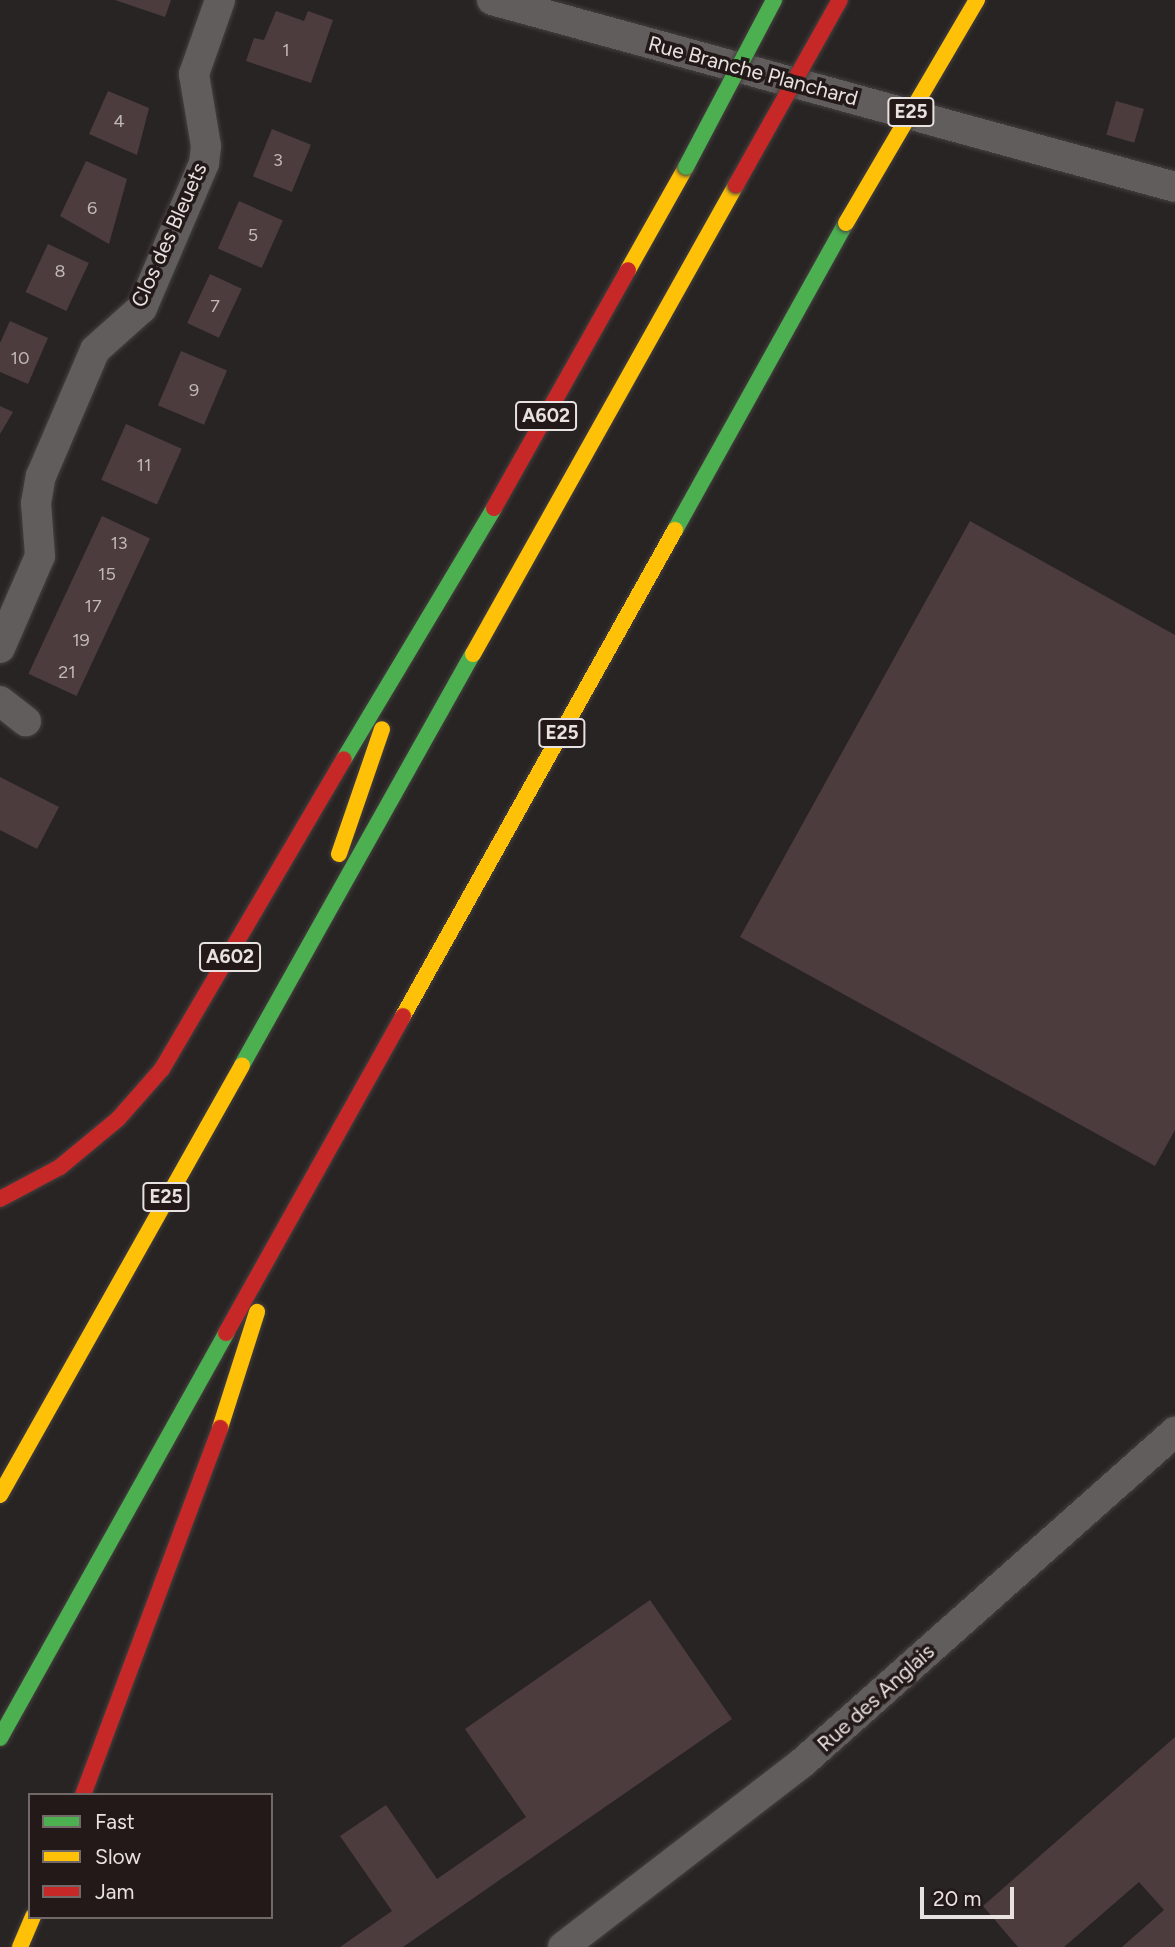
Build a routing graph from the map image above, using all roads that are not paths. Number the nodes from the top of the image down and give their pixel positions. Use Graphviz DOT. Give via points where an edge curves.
graph roads {
  1 [pos="220,0"];
  2 [pos="492,0"];
  3 [pos="774,0"];
  4 [pos="840,0"];
  5 [pos="977,0"];
  6 [pos="1175,187"];
  7 [pos="0,648"];
  8 [pos="405,664"];
  9 [pos="0,701"];
  10 [pos="26,721"];
  11 [pos="311,939"];
  12 [pos="0,1199"];
  13 [pos="278,1243"];
  14 [pos="1175,1432"];
  15 [pos="0,1495"];
  16 [pos="0,1738"];
  17 [pos="84,1793"];
  18 [pos="32,1919"];
  19 [pos="20,1947"];
  20 [pos="563,1947"];
  1 -- 7 [label="street, Clos des Bleuets" via="194,74 206,146 204,163 142,308 95,349 41,476 36,503 40,556"];
  2 -- 6 [label="street, Rue Branche Planchard"];
  3 -- 8 [label="highway, A602, bridge" via="687,167"];
  4 -- 11 [label="highway, E25, bridge"];
  5 -- 13 [label="highway, E25, bridge" via="846,223"];
  8 -- 11 [label="highway, A602"];
  8 -- 12 [label="highway, A602" via="162,1069 118,1119 70,1159"];
  9 -- 10 [label="street"];
  11 -- 15 [label="highway, E25"];
  13 -- 16 [label="highway, E25"];
  13 -- 17 [label="highway" via="233,1393"];
  14 -- 20 [label="street, Rue des Anglais" via="802,1763"];
  18 -- 19 [label="highway"];
}
